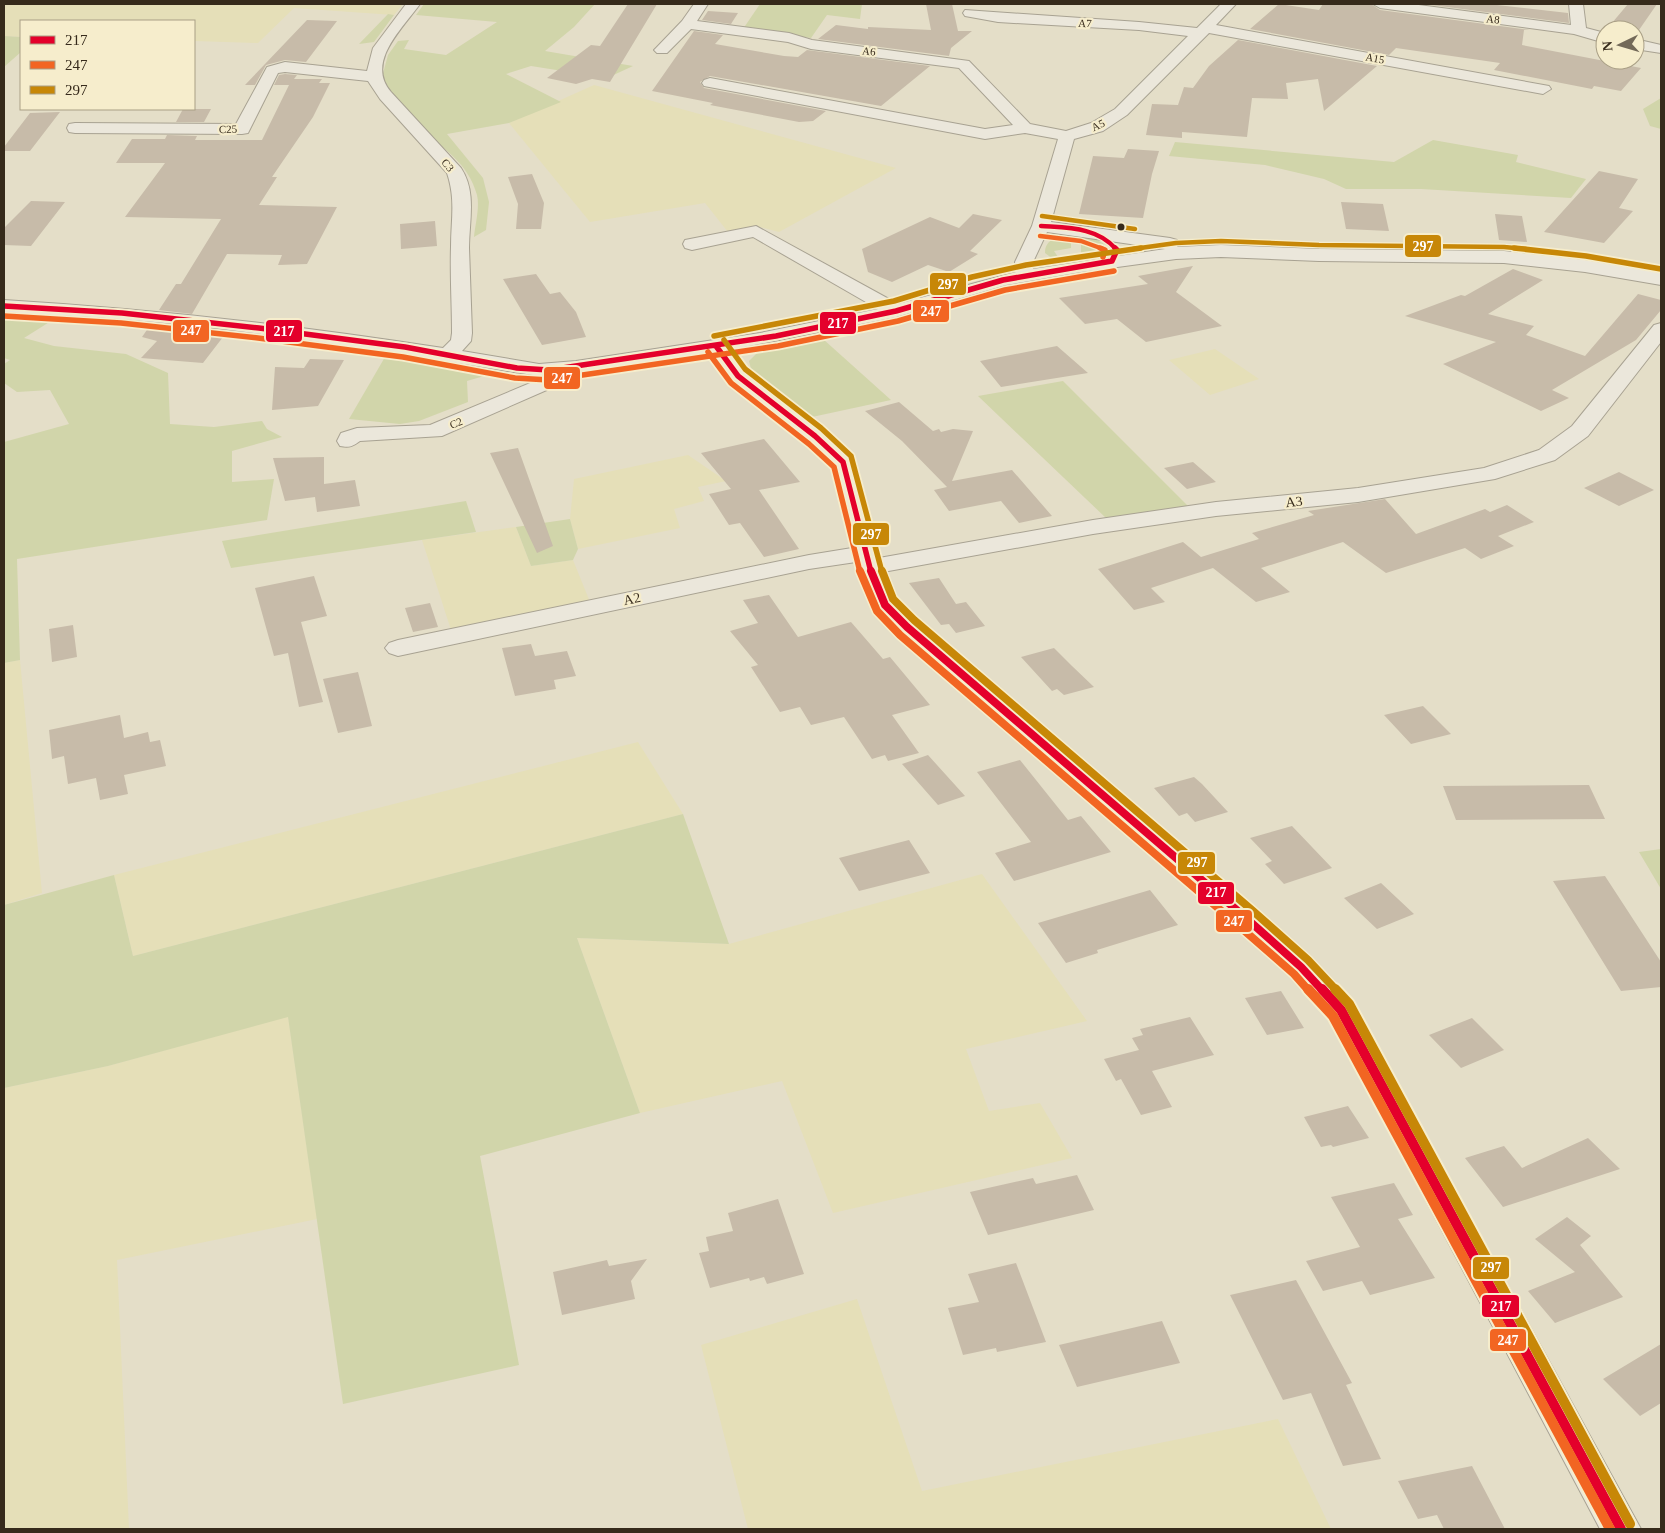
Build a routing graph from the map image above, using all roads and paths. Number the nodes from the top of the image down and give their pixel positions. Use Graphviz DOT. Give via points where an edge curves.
graph roads {
  1 [pos="413,4"];
  2 [pos="701,4"];
  3 [pos="1229,4"];
  4 [pos="1380,4"];
  5 [pos="1576,4"];
  6 [pos="970,12"];
  7 [pos="687,24"];
  8 [pos="1577,29"];
  9 [pos="1204,30"];
  10 [pos="1595,35"];
  11 [pos="1645,46"];
  12 [pos="1661,49"];
  13 [pos="662,50"];
  14 [pos="375,77"];
  15 [pos="710,83"];
  16 [pos="1543,89"];
  17 [pos="75,128"];
  18 [pos="1025,128"];
  19 [pos="1067,136"];
  20 [pos="1041,226"];
  21 [pos="1089,233"];
  22 [pos="692,244"];
  23 [pos="1208,251"];
  24 [pos="1112,261"];
  25 [pos="1028,275"];
  26 [pos="1661,279"];
  27 [pos="4,306"];
  28 [pos="896,311"];
  29 [pos="1661,329"];
  30 [pos="716,346"];
  31 [pos="448,355"];
  32 [pos="549,370"];
  33 [pos="348,441"];
  34 [pos="868,560"];
  35 [pos="398,648"];
  36 [pos="1621,1529"];
  1 -- 14 [label="street" via="378,56"];
  2 -- 7 [label="street"];
  3 -- 9 [label="street, A5"];
  4 -- 8 [label="street, A8"];
  5 -- 8 [label="street"];
  6 -- 9 [label="street, A7" via="998,18"];
  7 -- 13 [label="street"];
  7 -- 18 [label="street, A6" via="964,64"];
  8 -- 10 [label="street, A8"];
  9 -- 16 [label="street, A15"];
  9 -- 19 [label="street, A5" via="1121,112 1097,126"];
  11 -- 12 [label="street"];
  14 -- 17 [label="street, C25" via="285,67 272,70 242,130"];
  14 -- 31 [label="street, C3" via="390,102 455,172 463,200 460,246 462,333"];
  15 -- 18 [label="street" via="985,134"];
  18 -- 19 [label="street"];
  19 -- 20 [label="street"];
  20 -- 21 [label="street"];
  20 -- 25 [label="street" via="1024,262"];
  21 -- 23 [label="street"];
  21 -- 24 [label="street" via="1106,238 1116,246 1117,253"];
  22 -- 28 [label="street" via="756,231"];
  23 -- 24 [label="street"];
  23 -- 26 [label="street" via="1504,257"];
  24 -- 25 [label="street"];
  25 -- 28 [label="street"];
  27 -- 31 [label="street" via="122,313 259,328"];
  28 -- 30 [label="street"];
  29 -- 34 [label="street, A3" via="1580,431 1547,456 1488,474 1358,495 1216,509"];
  30 -- 32 [label="street"];
  30 -- 34 [label="street" via="738,376 843,462"];
  31 -- 32 [label="street" via="517,368"];
  32 -- 33 [label="street, C2" via="549,378 542,385 434,431 357,435"];
  34 -- 35 [label="street, A2" via="809,562"];
  34 -- 36 [label="street" via="885,605 907,627 1240,912 1301,967 1341,1010"];
}
